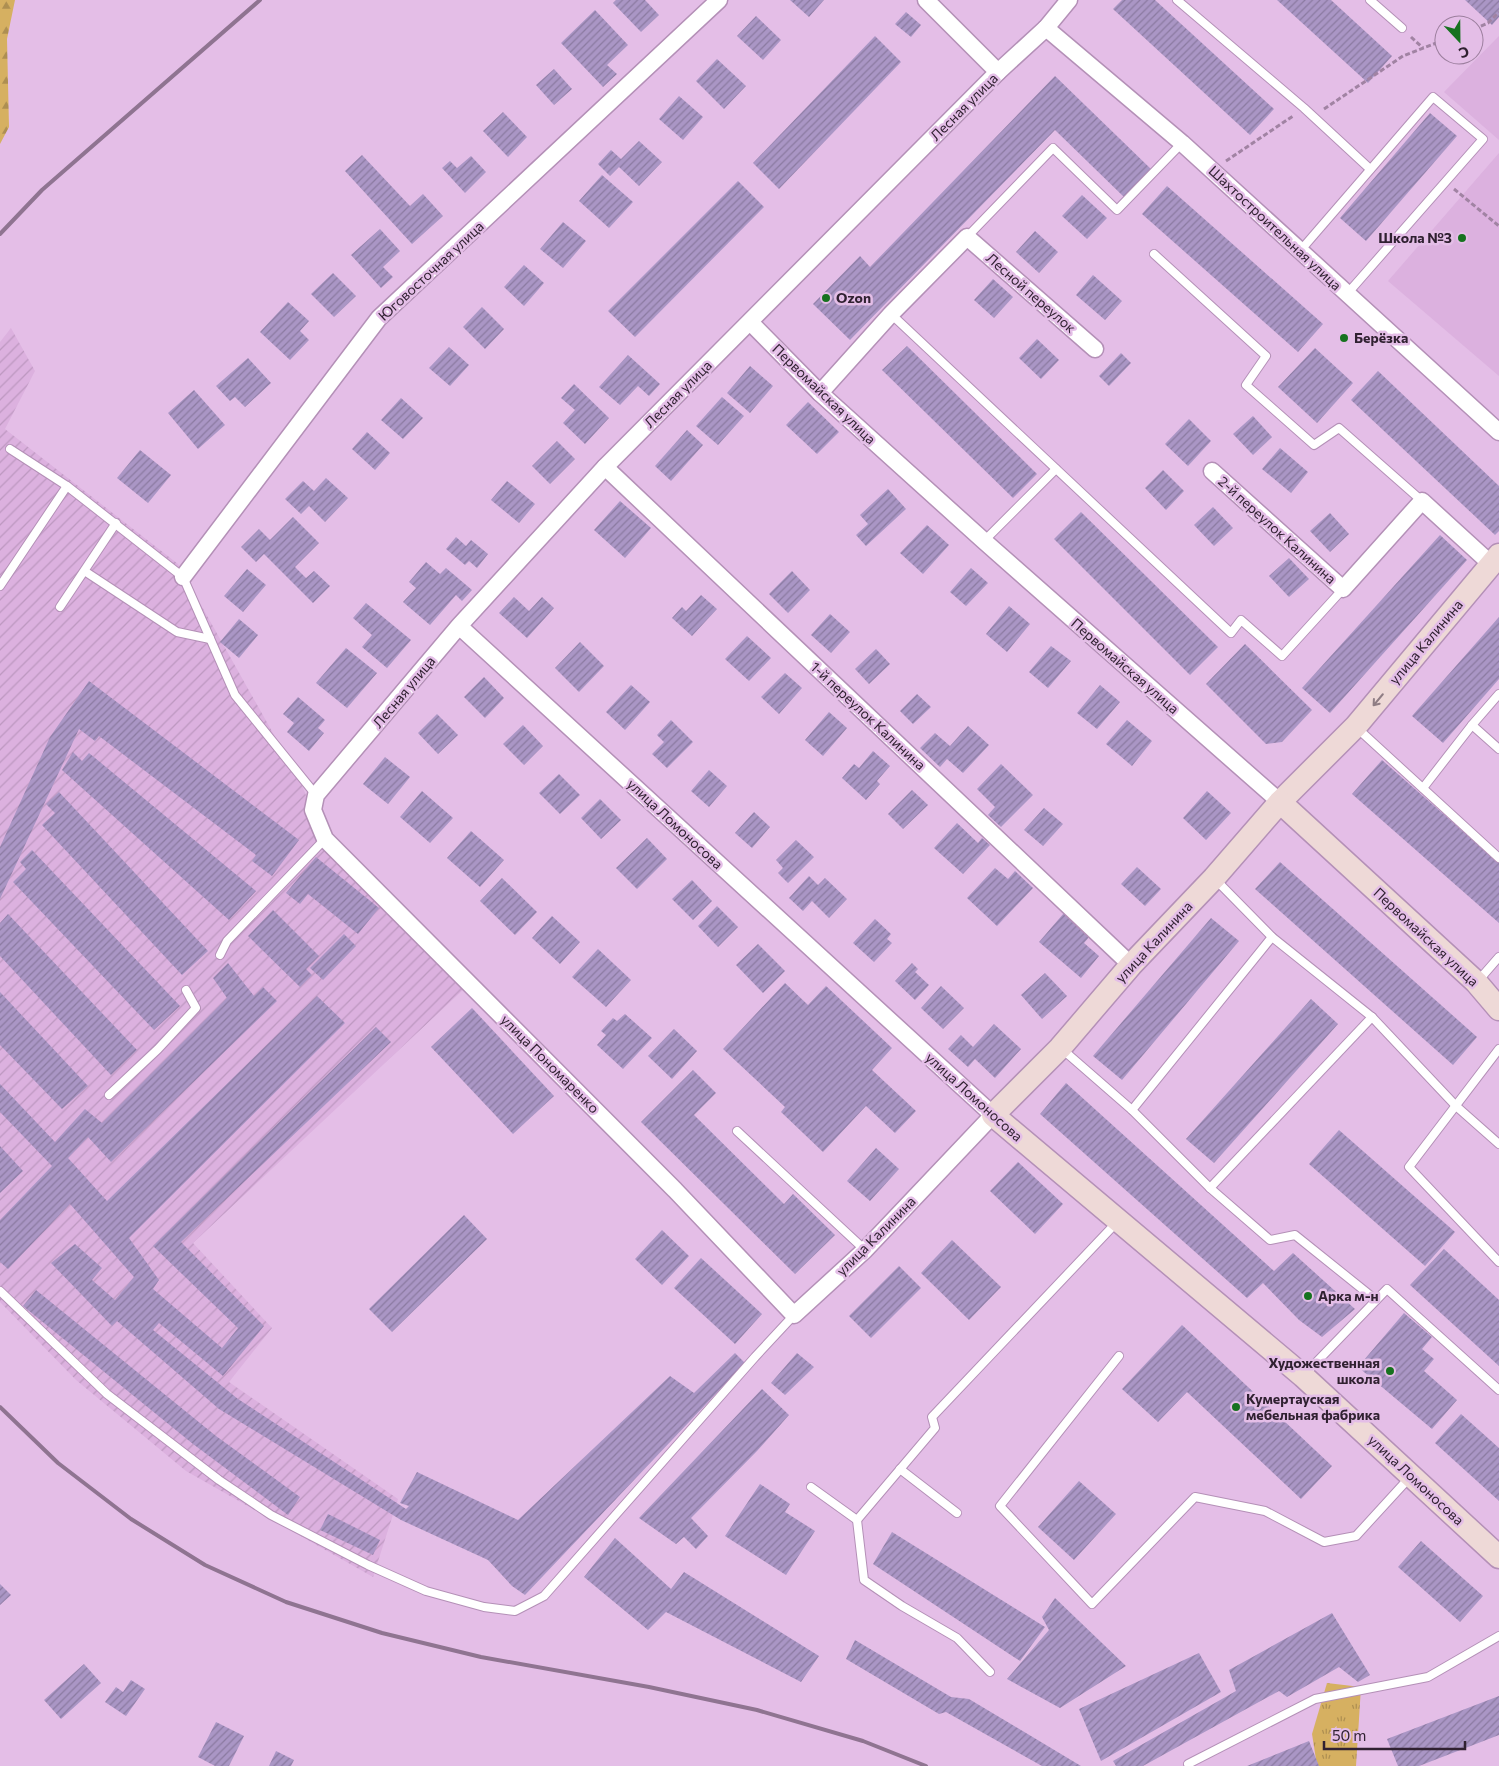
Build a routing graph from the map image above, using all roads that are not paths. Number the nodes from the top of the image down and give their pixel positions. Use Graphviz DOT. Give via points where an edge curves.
graph roads {
  1 [pos="719,0"];
  2 [pos="926,0"];
  3 [pos="1069,0"];
  4 [pos="1177,0"];
  5 [pos="1370,0"];
  6 [pos="1046,28"];
  7 [pos="1402,28"];
  8 [pos="998,72"];
  9 [pos="1182,143"];
  10 [pos="1370,169"];
  11 [pos="967,237"];
  12 [pos="1300,251"];
  13 [pos="1154,254"];
  14 [pos="1347,294"];
  15 [pos="891,314"];
  16 [pos="750,322"];
  17 [pos="1096,349"];
  18 [pos="820,393"];
  19 [pos="1499,432"];
  20 [pos="10,449"];
  21 [pos="604,467"];
  22 [pos="1056,469"];
  23 [pos="1212,471"];
  24 [pos="68,486"];
  25 [pos="1422,501"];
  26 [pos="116,524"];
  27 [pos="984,541"];
  28 [pos="1495,559"];
  29 [pos="86,572"];
  30 [pos="183,577"];
  31 [pos="0,586"];
  32 [pos="1343,589"];
  33 [pos="60,607"];
  34 [pos="459,626"];
  35 [pos="210,639"];
  36 [pos="1499,694"];
  37 [pos="1472,725"];
  38 [pos="1356,726"];
  39 [pos="1499,749"];
  40 [pos="1423,788"];
  41 [pos="315,802"];
  42 [pos="1280,802"];
  43 [pos="325,839"];
  44 [pos="1499,858"];
  45 [pos="1214,878"];
  46 [pos="1272,937"];
  47 [pos="220,955"];
  48 [pos="1499,957"];
  49 [pos="1131,966"];
  50 [pos="1476,982"];
  51 [pos="186,990"];
  52 [pos="1499,1010"];
  53 [pos="1372,1017"];
  54 [pos="1060,1048"];
  55 [pos="1499,1049"];
  56 [pos="109,1095"];
  57 [pos="1456,1106"];
  58 [pos="1132,1110"];
  59 [pos="993,1115"];
  60 [pos="737,1132"];
  61 [pos="1499,1144"];
  62 [pos="1210,1188"];
  63 [pos="1118,1220"];
  64 [pos="865,1250"];
  65 [pos="1499,1262"];
  66 [pos="0,1291"];
  67 [pos="1376,1300"];
  68 [pos="794,1315"];
  69 [pos="1119,1356"];
  70 [pos="1303,1376"];
  71 [pos="1499,1390"];
  72 [pos="900,1469"];
  73 [pos="1411,1476"];
  74 [pos="811,1487"];
  75 [pos="957,1513"];
  76 [pos="857,1520"];
  77 [pos="1499,1557"];
  78 [pos="1499,1636"];
  79 [pos="990,1672"];
  80 [pos="1188,1764"];
  1 -- 30 [label="street, Юговосточная улица" via="379,318"];
  2 -- 8 [label="street"];
  3 -- 6 [label="street, Лесная улица"];
  4 -- 10 [label="lane"];
  5 -- 7 [label="lane"];
  6 -- 8 [label="street, Лесная улица"];
  6 -- 9 [label="street, Шахтостроительная улица"];
  8 -- 16 [label="street, Лесная улица"];
  9 -- 11 [label="lane" via="1117,210 1053,148"];
  9 -- 12 [label="street, Шахтостроительная улица"];
  10 -- 12 [label="lane"];
  10 -- 14 [label="lane" via="1433,97 1483,139"];
  11 -- 15 [label="street"];
  11 -- 17 [label="street, Лесной переулок"];
  12 -- 14 [label="street, Шахтостроительная улица"];
  13 -- 25 [label="lane" via="1266,356 1246,385 1314,445 1339,428"];
  14 -- 19 [label="street, Шахтостроительная улица"];
  15 -- 18 [label="street"];
  15 -- 22 [label="lane"];
  16 -- 18 [label="street, Первомайская улица"];
  16 -- 21 [label="street, Лесная улица"];
  18 -- 27 [label="street, Первомайская улица"];
  20 -- 24 [label="lane"];
  21 -- 34 [label="street, Лесная улица"];
  21 -- 49 [label="street, 1-й переулок Калинина"];
  22 -- 27 [label="lane"];
  22 -- 32 [label="lane" via="1231,632 1242,620 1282,656"];
  23 -- 32 [label="street, 2-й переулок Калинина"];
  24 -- 26 [label="lane"];
  24 -- 31 [label="lane"];
  25 -- 28 [label="street"];
  25 -- 32 [label="street"];
  26 -- 29 [label="lane"];
  26 -- 30 [label="lane"];
  27 -- 42 [label="street, Первомайская улица"];
  28 -- 38 [label="street, улица Калинина, one-way"];
  29 -- 33 [label="lane"];
  29 -- 35 [label="lane" via="177,632"];
  30 -- 35 [label="lane"];
  34 -- 41 [label="street, Лесная улица"];
  34 -- 59 [label="street, улица Ломоносова"];
  35 -- 41 [label="lane" via="235,695"];
  36 -- 37 [label="lane"];
  37 -- 39 [label="lane"];
  37 -- 40 [label="lane"];
  38 -- 40 [label="lane"];
  38 -- 42 [label="street, улица Калинина"];
  40 -- 44 [label="lane"];
  41 -- 43 [label="street, улица Пономаренко"];
  42 -- 45 [label="street, улица Калинина"];
  42 -- 50 [label="street, Первомайская улица"];
  43 -- 47 [label="lane" via="227,940"];
  43 -- 68 [label="street, улица Пономаренко" via="676,1190"];
  45 -- 46 [label="lane"];
  45 -- 49 [label="street, улица Калинина"];
  46 -- 53 [label="lane"];
  46 -- 58 [label="lane"];
  48 -- 50 [label="lane"];
  49 -- 54 [label="street, улица Калинина"];
  50 -- 52 [label="street, Первомайская улица"];
  51 -- 56 [label="lane" via="196,1008"];
  53 -- 57 [label="lane"];
  53 -- 62 [label="lane"];
  54 -- 58 [label="lane"];
  54 -- 59 [label="street, улица Калинина"];
  55 -- 57 [label="lane"];
  57 -- 61 [label="lane"];
  57 -- 65 [label="lane" via="1410,1167"];
  58 -- 62 [label="lane"];
  59 -- 63 [label="street, улица Ломоносова"];
  59 -- 64 [label="street, улица Калинина"];
  60 -- 64 [label="lane"];
  62 -- 67 [label="lane" via="1270,1240 1295,1235"];
  63 -- 70 [label="street, улица Ломоносова"];
  63 -- 72 [label="lane" via="932,1417 935,1428"];
  64 -- 68 [label="street, улица Калинина"];
  66 -- 68 [label="lane" via="107,1394 271,1516 426,1591 484,1607 515,1611 544,1596"];
  67 -- 70 [label="lane"];
  67 -- 71 [label="lane" via="1387,1289"];
  69 -- 73 [label="lane" via="1000,1506 1092,1604 1196,1497 1265,1511 1324,1542 1356,1536"];
  70 -- 73 [label="street, улица Ломоносова"];
  72 -- 75 [label="lane"];
  72 -- 76 [label="lane"];
  73 -- 77 [label="street, улица Ломоносова"];
  74 -- 76 [label="lane"];
  76 -- 79 [label="lane" via="864,1580 956,1638"];
  78 -- 80 [label="lane" via="1428,1677 1315,1699"];
}
